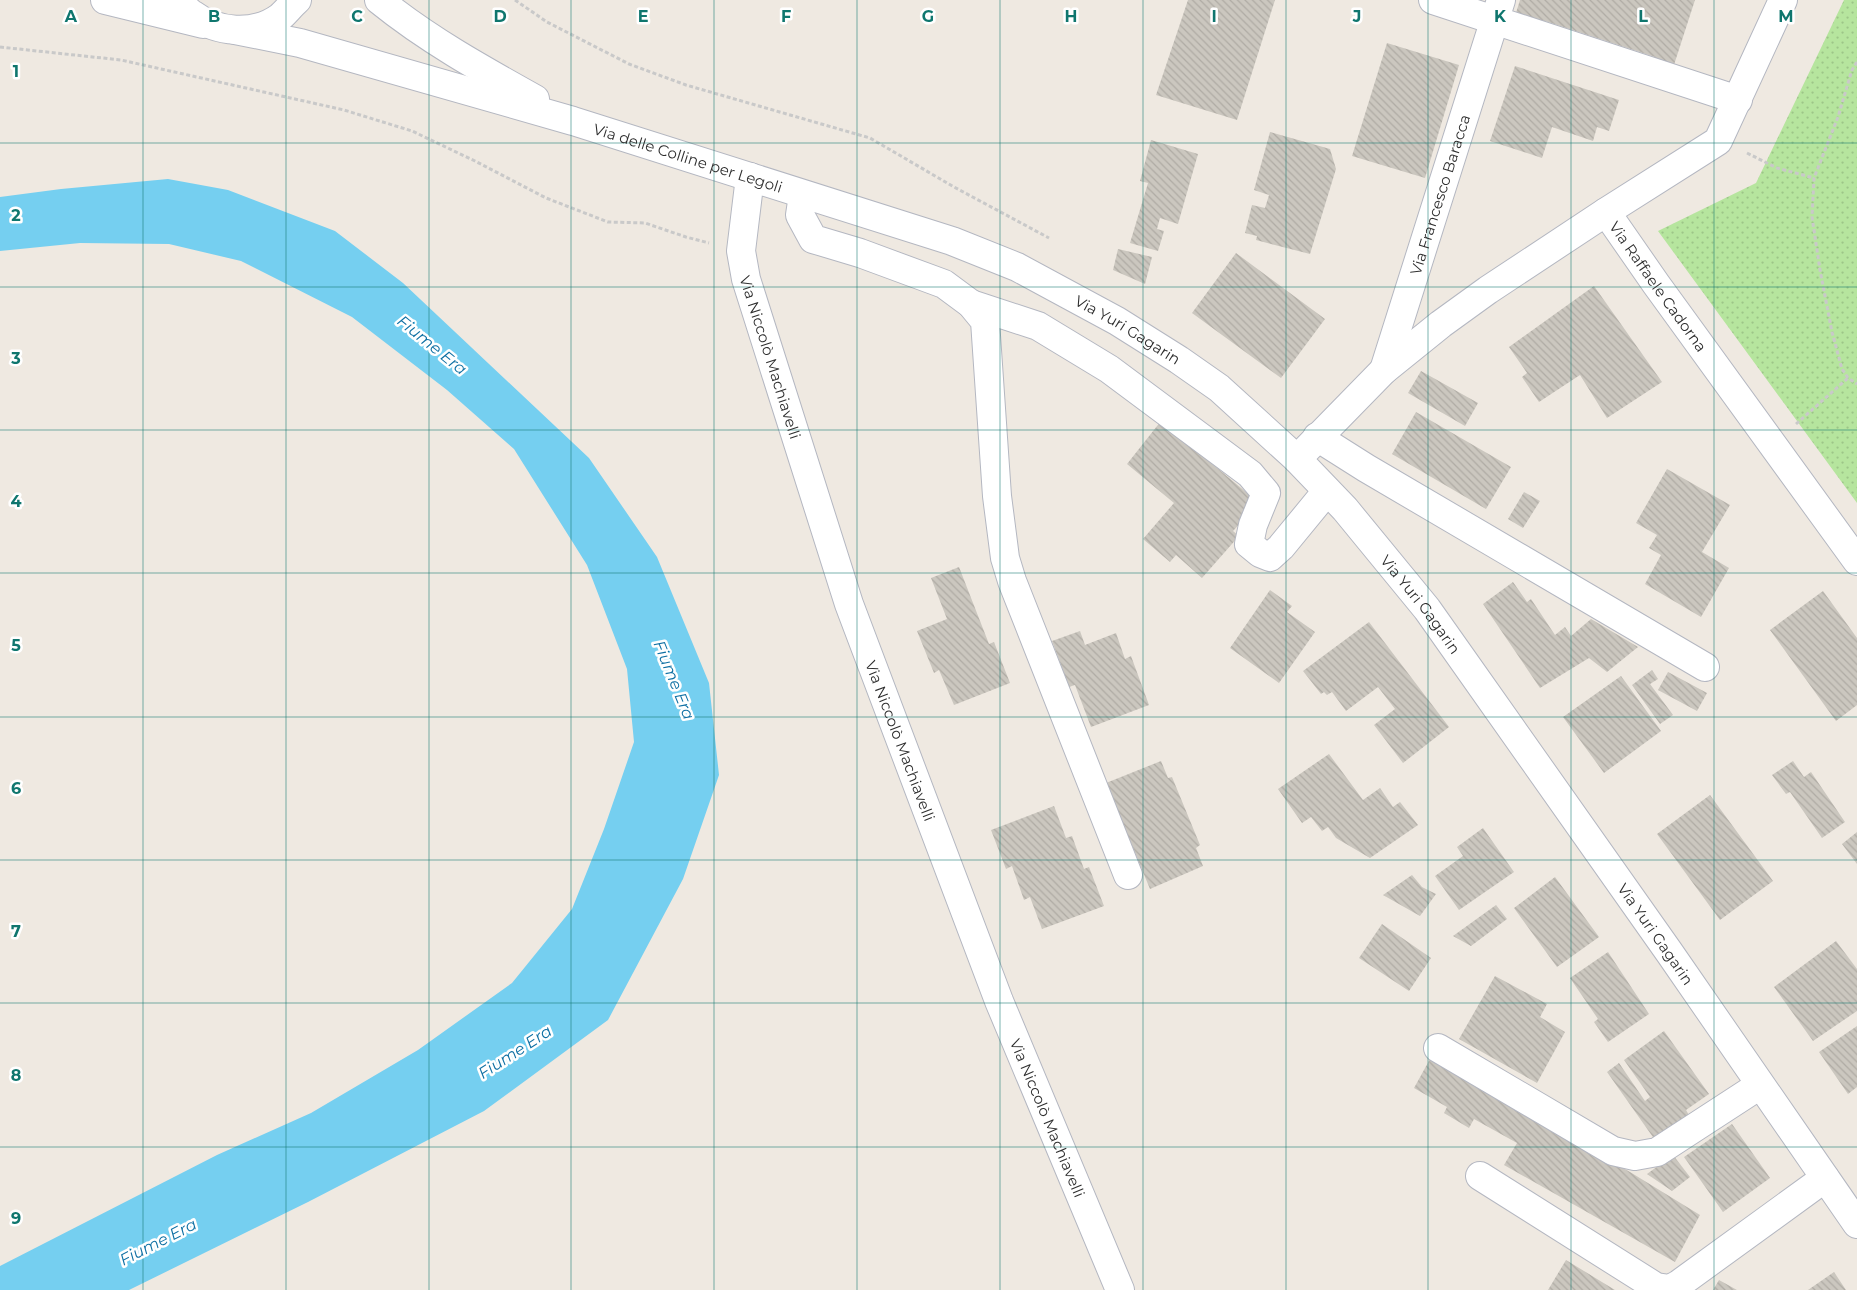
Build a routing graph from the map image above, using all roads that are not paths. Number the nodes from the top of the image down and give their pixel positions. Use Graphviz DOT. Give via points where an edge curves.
graph roads {
  1 [pos="105,0"];
  2 [pos="178,0"];
  3 [pos="297,0"];
  4 [pos="379,0"];
  5 [pos="1434,0"];
  6 [pos="1783,0"];
  7 [pos="1498,10"];
  8 [pos="223,28"];
  9 [pos="1738,100"];
  10 [pos="573,121"];
  11 [pos="750,176"];
  12 [pos="803,195"];
  13 [pos="1606,212"];
  14 [pos="971,304"];
  15 [pos="1384,370"];
  16 [pos="1317,437"];
  17 [pos="1297,459"];
  18 [pos="1328,491"];
  19 [pos="1857,561"];
  20 [pos="1705,667"];
  21 [pos="1128,875"];
  22 [pos="1438,1048"];
  23 [pos="1760,1085"];
  24 [pos="1480,1176"];
  25 [pos="1825,1178"];
  26 [pos="1856,1221"];
  27 [pos="1120,1290"];
  1 -- 8 [label="street"];
  2 -- 8 [label="street" via="191,14"];
  3 -- 8 [label="street" via="280,17 259,27"];
  4 -- 10 [label="street" via="462,58"];
  5 -- 7 [label="street"];
  6 -- 9 [label="street"];
  7 -- 9 [label="street"];
  7 -- 15 [label="street, Via Francesco Baracca"];
  8 -- 10 [label="street" via="300,43"];
  9 -- 13 [label="street" via="1718,141"];
  10 -- 11 [label="street, Via delle Colline per Legoli"];
  11 -- 12 [label="street, Via delle Colline per Legoli"];
  11 -- 27 [label="street, Via Niccolò Machiavelli" via="741,251 746,279 849,604 999,1001"];
  12 -- 14 [label="street" via="800,215 813,239 944,284"];
  12 -- 17 [label="street, Via Yuri Gagarin" via="952,241 1017,266 1118,321 1179,360 1218,388"];
  13 -- 15 [label="street, Via Raffaele Cadorna" via="1488,290"];
  13 -- 19 [label="street, Via Raffaele Cadorna"];
  14 -- 18 [label="street" via="1038,326 1109,369 1250,474 1266,493 1249,544 1260,553 1270,557 1281,547"];
  14 -- 21 [label="street" via="984,320 997,496 1005,558"];
  15 -- 16 [label="street, Via Raffaele Cadorna"];
  16 -- 17 [label="street, Via Raffaele Cadorna"];
  16 -- 20 [label="street"];
  17 -- 18 [label="street, Via Yuri Gagarin"];
  18 -- 23 [label="street, Via Yuri Gagarin" via="1363,528 1463,659"];
  22 -- 23 [label="street" via="1614,1151 1635,1156 1657,1152"];
  23 -- 25 [label="street, Via Yuri Gagarin"];
  24 -- 25 [label="street" via="1656,1286 1670,1289"];
  25 -- 26 [label="street, Via Yuri Gagarin"];
}
